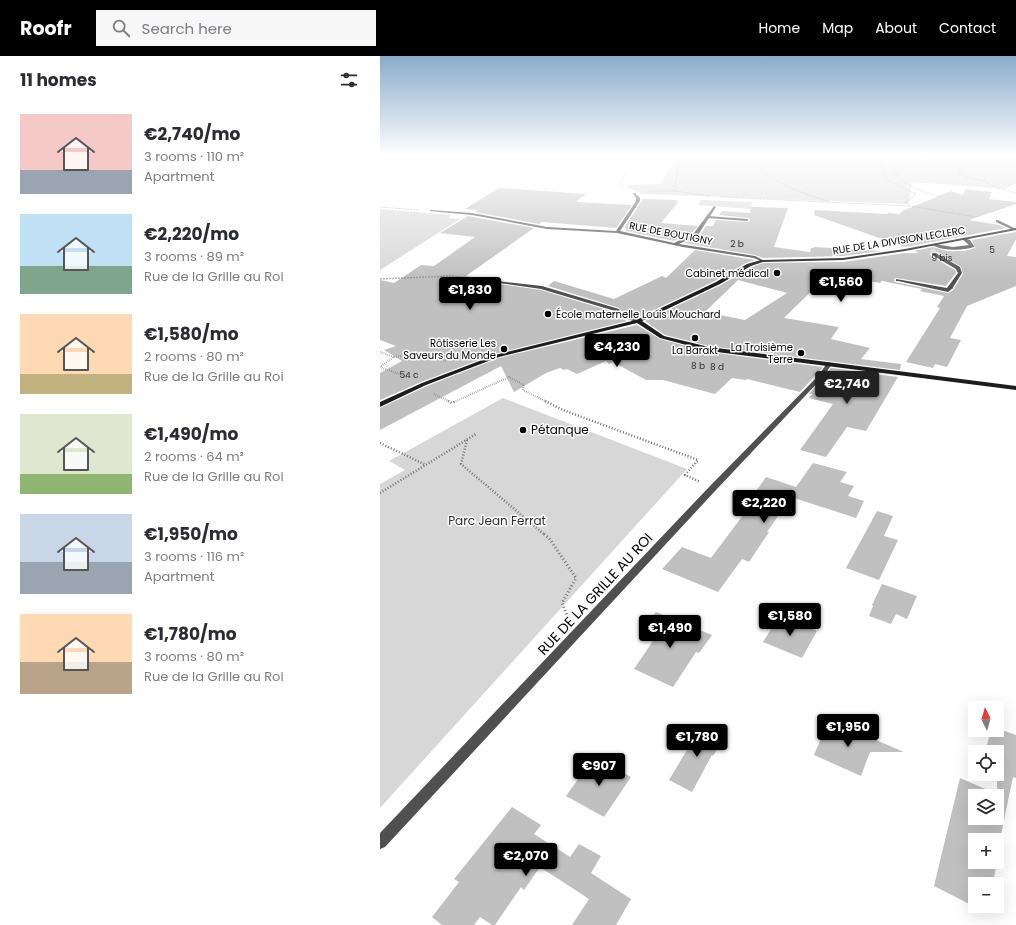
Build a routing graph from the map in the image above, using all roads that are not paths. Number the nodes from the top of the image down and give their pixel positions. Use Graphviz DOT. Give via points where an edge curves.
graph roads {
  1 [pos="637,197"];
  2 [pos="714,207"];
  3 [pos="431,211"];
  4 [pos="708,217"];
  5 [pos="747,220"];
  6 [pos="997,221"];
  7 [pos="1015,229"];
  8 [pos="617,232"];
  9 [pos="964,239"];
  10 [pos="674,244"];
  11 [pos="933,249"];
  12 [pos="763,261"];
  13 [pos="898,280"];
  14 [pos="499,282"];
  15 [pos="638,321"];
  16 [pos="829,364"];
  17 [pos="1016,388"];
  18 [pos="380,405"];
  19 [pos="380,842"];
  1 -- 8 [label="street" via="638,201"];
  2 -- 4 [label="street"];
  3 -- 8 [label="street, RUE DE BOUTIGNY" via="472,214 547,228"];
  4 -- 5 [label="street"];
  4 -- 10 [label="street" via="696,234"];
  6 -- 7 [label="street"];
  7 -- 9 [label="main road, RUE DE LA DIVISION LECLERC"];
  8 -- 10 [label="street, RUE DE BOUTIGNY"];
  9 -- 11 [label="main road, RUE DE LA DIVISION LECLERC" via="945,243"];
  9 -- 11 [label="street" via="972,246"];
  10 -- 12 [label="street, RUE DE BOUTIGNY" via="755,257"];
  11 -- 12 [label="main road, RUE DE LA DIVISION LECLERC" via="843,259"];
  11 -- 13 [label="street, RUE DE LA DIVISION LECLERC" via="958,268 960,273 948,290"];
  12 -- 15 [label="main road, RUE DE LA DIVISION LECLERC" via="749,265"];
  14 -- 15 [label="street" via="542,288 617,310 619,314"];
  15 -- 16 [label="main road" via="662,337 695,347"];
  15 -- 18 [label="main road, RUE DE LA DIVISION LECLERC" via="497,356 421,385"];
  16 -- 17 [label="main road"];
  16 -- 19 [label="street, RUE DE LA GRILLE AU ROI" via="821,376"];
}
